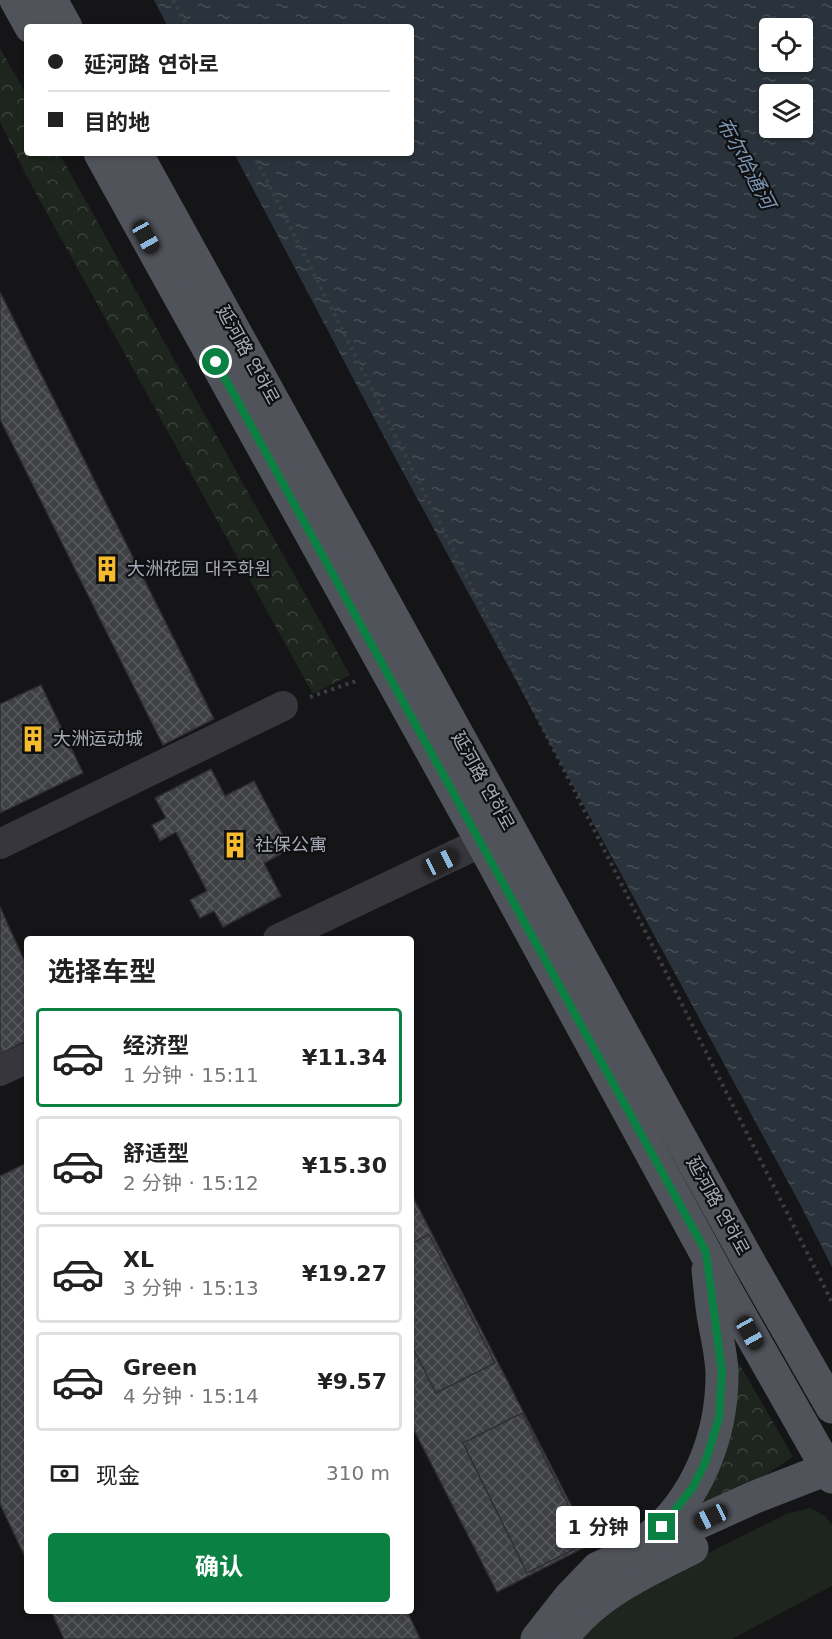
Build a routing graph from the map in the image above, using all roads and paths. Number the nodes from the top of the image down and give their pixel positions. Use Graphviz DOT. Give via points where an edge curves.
graph roads {
  1 [pos="16,0"];
  2 [pos="51,0"];
  3 [pos="172,0"];
  4 [pos="28,24"];
  5 [pos="64,24"];
  6 [pos="186,24"];
  7 [pos="102,156"];
  8 [pos="138,156"];
  9 [pos="255,156"];
  10 [pos="363,679"];
  11 [pos="284,706"];
  12 [pos="482,842"];
  13 [pos="0,844"];
  14 [pos="284,936"];
  15 [pos="24,1060"];
  16 [pos="0,1071"];
  17 [pos="706,1252"];
  18 [pos="832,1302"];
  19 [pos="832,1407"];
  20 [pos="831,1474"];
  21 [pos="631,1552"];
  22 [pos="537,1639"];
  23 [pos="564,1639"];
  1 -- 4 [label="main road"];
  2 -- 5 [label="main road"];
  3 -- 6 [label="path"];
  7 -- 12 [label="main road, 延河路 연하로"];
  8 -- 19 [label="main road, 延河路 연하로"];
  9 -- 18 [label="path"];
  10 -- 11 [label="path"];
  11 -- 13 [label="street"];
  12 -- 14 [label="street"];
  12 -- 17 [label="main road, 延河路 연하로"];
  15 -- 16 [label="street"];
  17 -- 20 [label="main road, 延河路 연하로"];
  17 -- 21 [label="main road" via="722,1372 719,1418 693,1487 662,1527"];
  20 -- 21 [label="main road" via="754,1497"];
  20 -- 23 [label="main road" via="621,1584 584,1615"];
  21 -- 22 [label="main road" via="598,1568"];
}
